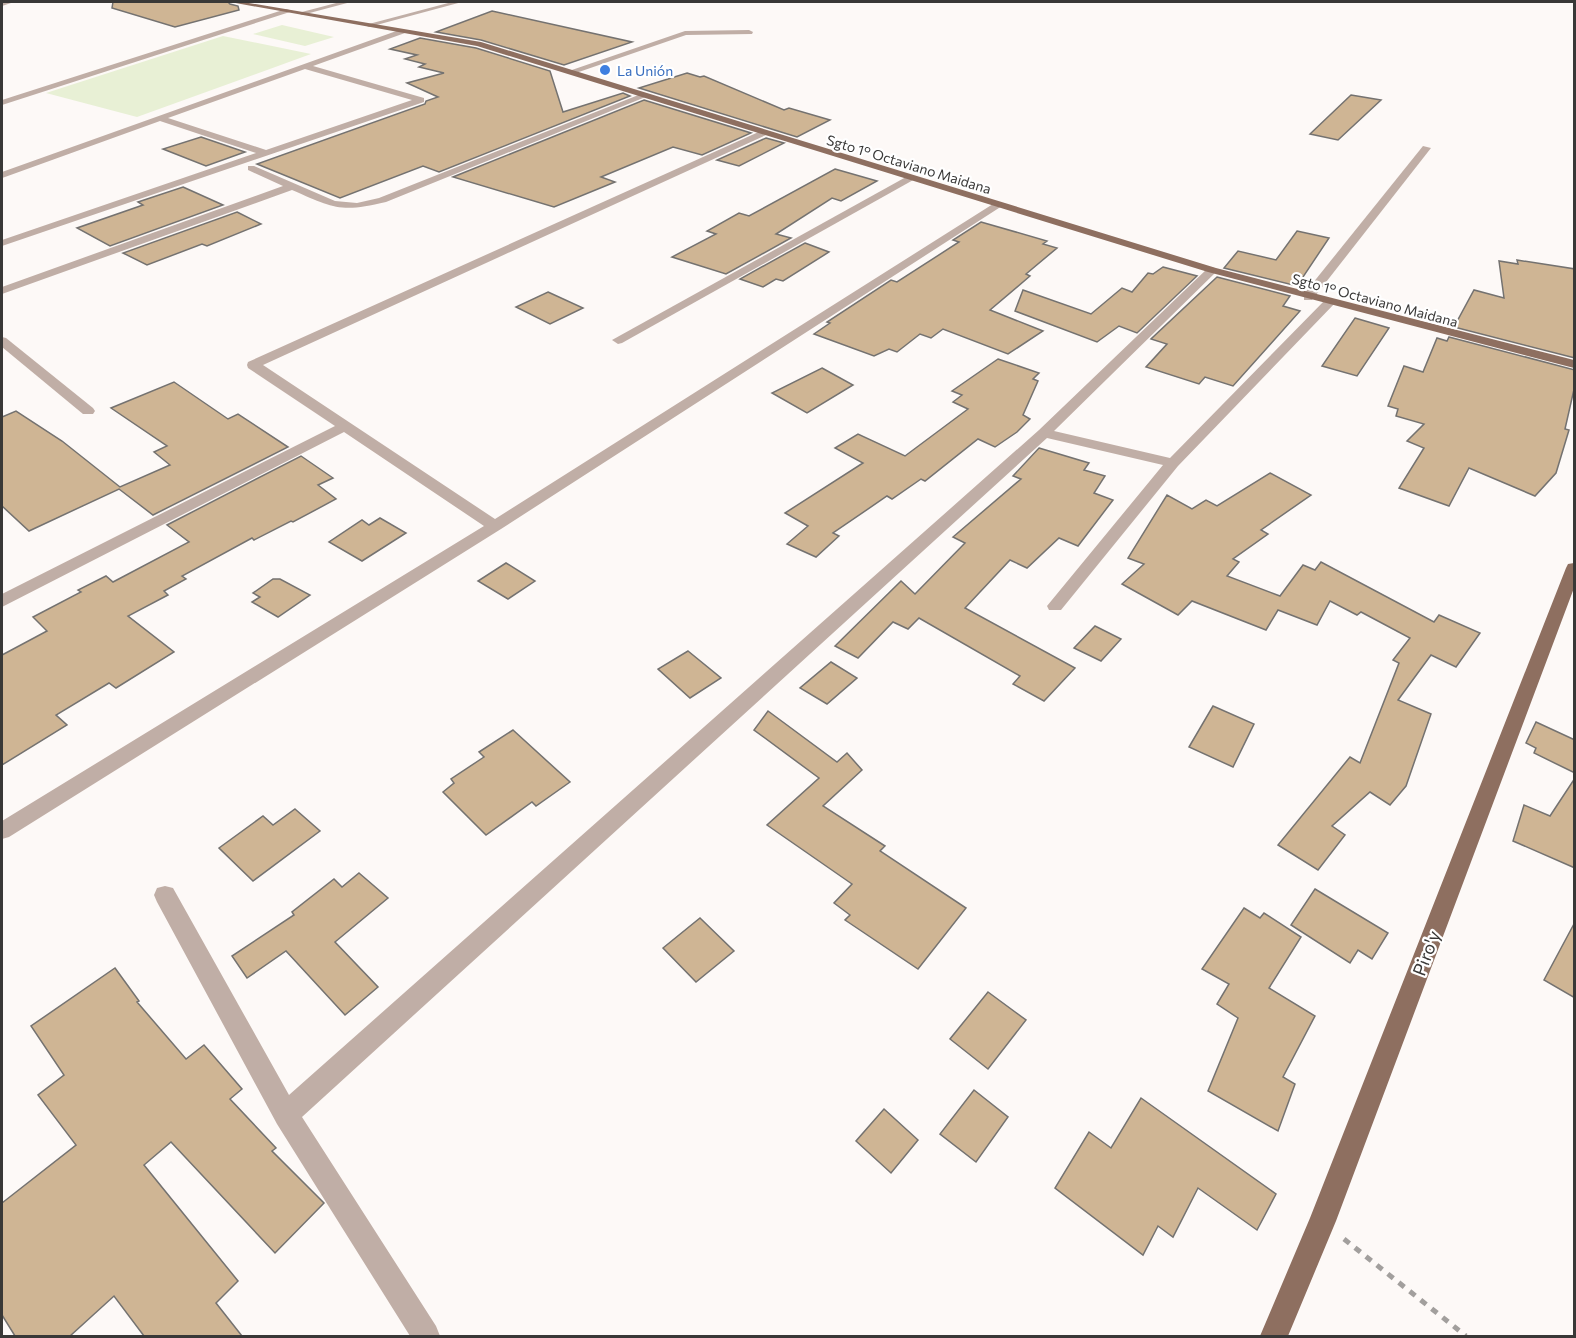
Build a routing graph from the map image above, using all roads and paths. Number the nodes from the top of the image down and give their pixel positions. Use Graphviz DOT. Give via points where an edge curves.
graph roads {
  1 [pos="9,2"];
  2 [pos="234,2"];
  3 [pos="347,2"];
  4 [pos="458,2"];
  5 [pos="2,4"];
  6 [pos="289,11"];
  7 [pos="302,13"];
  8 [pos="369,25"];
  9 [pos="402,31"];
  10 [pos="749,32"];
  11 [pos="304,66"];
  12 [pos="570,72"];
  13 [pos="644,96"];
  14 [pos="2,103"];
  15 [pos="159,118"];
  16 [pos="763,133"];
  17 [pos="1426,148"];
  18 [pos="266,153"];
  19 [pos="251,168"];
  20 [pos="2,175"];
  21 [pos="910,179"];
  22 [pos="292,186"];
  23 [pos="997,206"];
  24 [pos="2,243"];
  25 [pos="1212,270"];
  26 [pos="2,291"];
  27 [pos="1308,297"];
  28 [pos="1330,302"];
  29 [pos="618,340"];
  30 [pos="2,341"];
  31 [pos="1575,364"];
  32 [pos="88,411"];
  33 [pos="345,426"];
  34 [pos="1044,433"];
  35 [pos="1173,463"];
  36 [pos="495,526"];
  37 [pos="1575,568"];
  38 [pos="2,601"];
  39 [pos="1055,606"];
  40 [pos="2,831"];
  41 [pos="165,895"];
  42 [pos="286,1115"];
  43 [pos="1322,1221"];
  44 [pos="426,1336"];
  45 [pos="1274,1336"];
  46 [pos="1466,1336"];
  1 -- 5 [label="street"];
  2 -- 6 [label="main road, Sgto 1° Octaviano Maidana"];
  3 -- 7 [label="street"];
  4 -- 8 [label="street"];
  6 -- 7 [label="main road, Sgto 1° Octaviano Maidana"];
  6 -- 14 [label="street"];
  7 -- 8 [label="main road, Sgto 1° Octaviano Maidana"];
  8 -- 9 [label="main road, Sgto 1° Octaviano Maidana"];
  9 -- 11 [label="street"];
  9 -- 12 [label="main road, Sgto 1° Octaviano Maidana" via="478,44"];
  10 -- 12 [label="street" via="677,35"];
  11 -- 15 [label="street"];
  11 -- 18 [label="street" via="421,100"];
  12 -- 13 [label="main road, Sgto 1° Octaviano Maidana"];
  13 -- 16 [label="main road, Sgto 1° Octaviano Maidana"];
  13 -- 22 [label="street" via="382,200 357,206 333,204"];
  15 -- 18 [label="street"];
  15 -- 20 [label="street"];
  16 -- 21 [label="main road, Sgto 1° Octaviano Maidana"];
  16 -- 33 [label="street" via="253,365"];
  17 -- 27 [label="street"];
  18 -- 24 [label="street"];
  19 -- 22 [label="street"];
  21 -- 23 [label="main road, Sgto 1° Octaviano Maidana"];
  21 -- 29 [label="street"];
  22 -- 26 [label="street"];
  23 -- 25 [label="main road, Sgto 1° Octaviano Maidana"];
  23 -- 36 [label="street"];
  25 -- 27 [label="main road, Sgto 1° Octaviano Maidana"];
  25 -- 34 [label="street"];
  27 -- 28 [label="main road, Sgto 1° Octaviano Maidana"];
  28 -- 31 [label="main road, Sgto 1° Octaviano Maidana"];
  28 -- 35 [label="street"];
  30 -- 32 [label="street"];
  33 -- 36 [label="street"];
  33 -- 38 [label="street"];
  34 -- 35 [label="street"];
  34 -- 42 [label="street"];
  35 -- 39 [label="street"];
  36 -- 40 [label="street"];
  37 -- 43 [label="main road, Piro'y"];
  41 -- 42 [label="street"];
  42 -- 44 [label="street"];
  43 -- 45 [label="main road, Piro'y"];
  43 -- 46 [label="path"];
}
